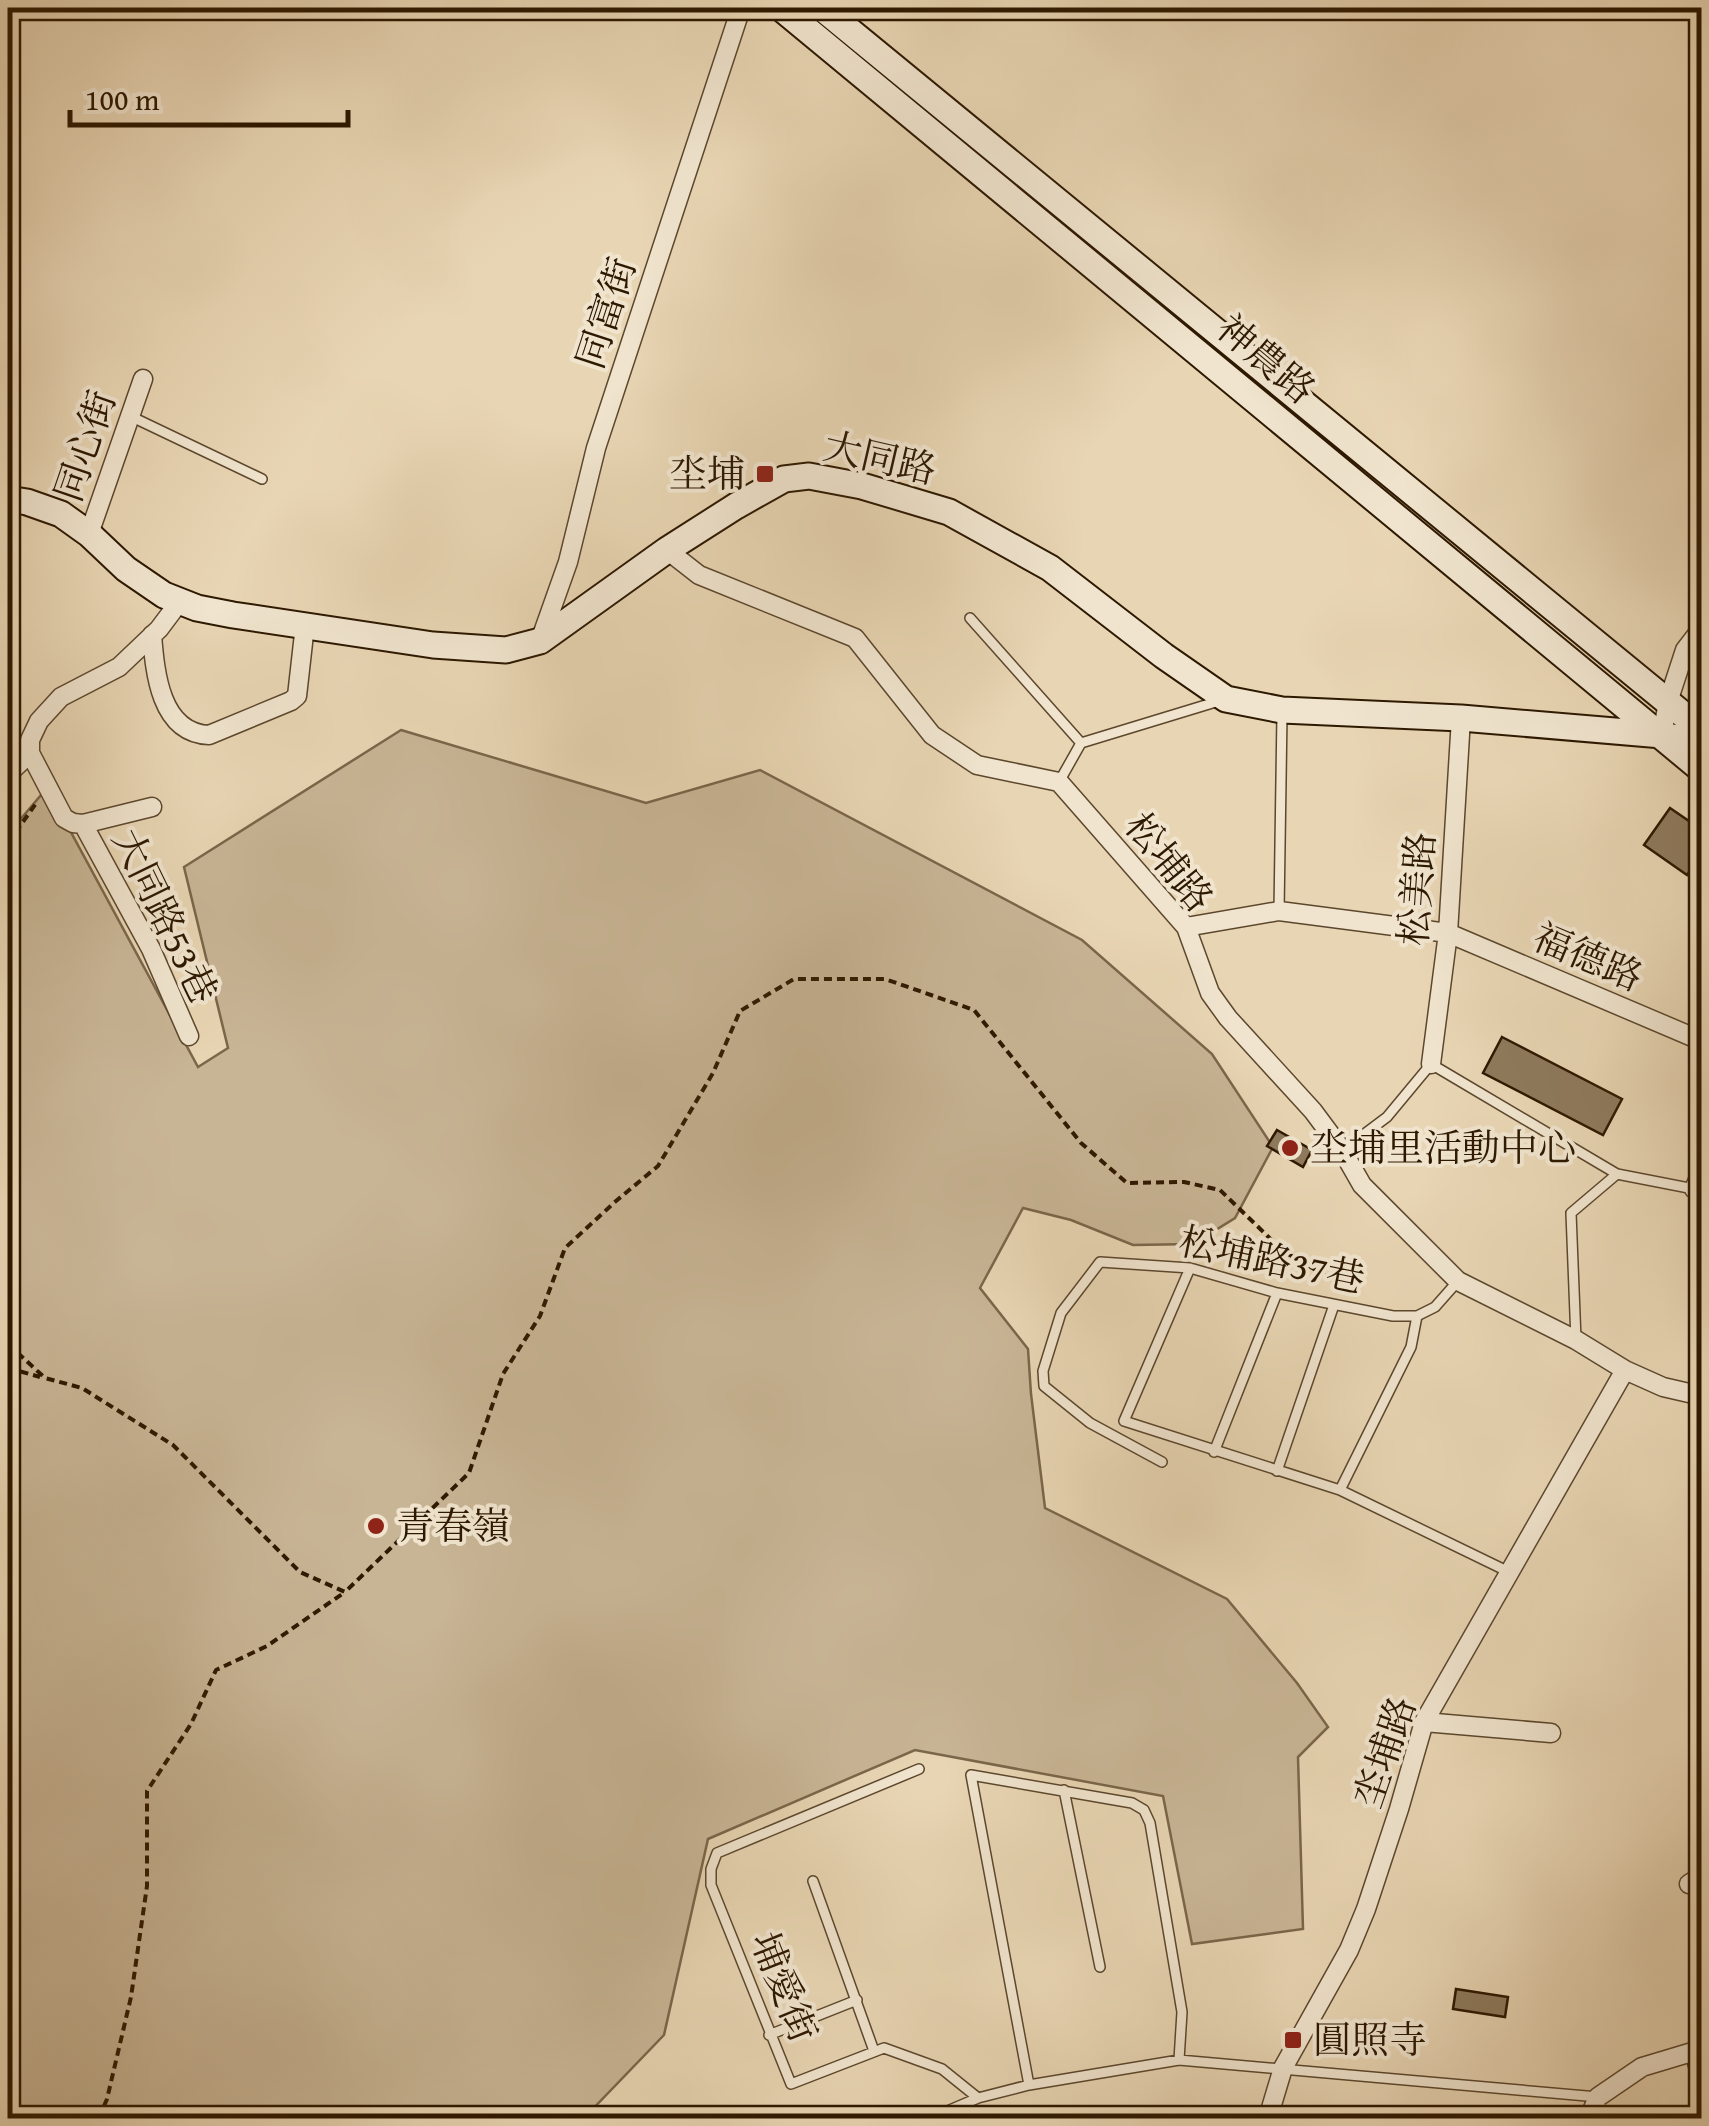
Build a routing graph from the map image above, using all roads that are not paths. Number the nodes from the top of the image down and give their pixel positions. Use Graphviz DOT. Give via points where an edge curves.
graph roads {
  1 [pos="742,8"];
  2 [pos="822,8"];
  3 [pos="795,12"];
  4 [pos="143,380"];
  5 [pos="130,416"];
  6 [pos="262,479"];
  7 [pos="8,498"];
  8 [pos="88,534"];
  9 [pos="667,550"];
  10 [pos="180,601"];
  11 [pos="970,618"];
  12 [pos="305,625"];
  13 [pos="1702,628"];
  14 [pos="152,635"];
  15 [pos="540,641"];
  16 [pos="1226,699"];
  17 [pos="1668,702"];
  18 [pos="1282,710"];
  19 [pos="1460,718"];
  20 [pos="1702,730"];
  21 [pos="1662,735"];
  22 [pos="1081,743"];
  23 [pos="1702,743"];
  24 [pos="30,753"];
  25 [pos="1702,770"];
  26 [pos="8,774"];
  27 [pos="1059,782"];
  28 [pos="152,807"];
  29 [pos="84,824"];
  30 [pos="1279,911"];
  31 [pos="1186,927"];
  32 [pos="1448,933"];
  33 [pos="189,1036"];
  34 [pos="1702,1040"];
  35 [pos="1431,1064"];
  36 [pos="1342,1150"];
  37 [pos="1702,1170"];
  38 [pos="1617,1174"];
  39 [pos="1698,1191"];
  40 [pos="1190,1268"];
  41 [pos="1458,1281"];
  42 [pos="1277,1293"];
  43 [pos="1334,1306"];
  44 [pos="1417,1316"];
  45 [pos="1576,1340"];
  46 [pos="1625,1370"];
  47 [pos="1702,1396"];
  48 [pos="1214,1452"];
  49 [pos="1162,1462"];
  50 [pos="1277,1472"];
  51 [pos="1340,1490"];
  52 [pos="1509,1572"];
  53 [pos="1424,1722"];
  54 [pos="1551,1733"];
  55 [pos="919,1769"];
  56 [pos="1064,1790"];
  57 [pos="813,1881"];
  58 [pos="1100,1967"];
  59 [pos="857,2000"];
  60 [pos="770,2034"];
  61 [pos="874,2051"];
  62 [pos="1696,2052"];
  63 [pos="1179,2060"];
  64 [pos="1283,2068"];
  65 [pos="1702,2076"];
  66 [pos="1030,2084"];
  67 [pos="978,2098"];
  68 [pos="1598,2098"];
  69 [pos="931,2118"];
  70 [pos="1268,2118"];
  71 [pos="1589,2118"];
  1 -- 15 [label="street, 同富街" via="596,448"];
  2 -- 17 [label="street, 神農路"];
  3 -- 21 [label="street, 神農路"];
  4 -- 5 [label="street, 同心街"];
  5 -- 6 [label="lane"];
  5 -- 8 [label="street, 同心街"];
  7 -- 8 [label="street, 大同路" via="61,514"];
  8 -- 10 [label="street, 大同路" via="126,569"];
  9 -- 15 [label="street, 大同路"];
  9 -- 16 [label="street, 大同路" via="784,479 809,476 862,486 949,512 1050,568"];
  9 -- 27 [label="street" via="699,574 855,638 932,736 977,765"];
  10 -- 12 [label="street, 大同路"];
  10 -- 14 [label="street"];
  11 -- 22 [label="lane"];
  12 -- 14 [label="street" via="297,696 209,735 188,730 171,712 158,688"];
  12 -- 15 [label="street, 大同路" via="506,650"];
  13 -- 17 [label="street" via="1685,650"];
  14 -- 24 [label="street" via="119,667 60,697 39,720"];
  16 -- 18 [label="street, 大同路"];
  16 -- 22 [label="lane"];
  17 -- 20 [label="street, 神農路"];
  17 -- 21 [label="street"];
  18 -- 19 [label="street, 大同路"];
  18 -- 30 [label="lane"];
  19 -- 21 [label="street, 大同路"];
  19 -- 32 [label="street, 松美路"];
  21 -- 23 [label="street, 大同路"];
  21 -- 25 [label="street, 神農路"];
  22 -- 27 [label="lane"];
  24 -- 26 [label="street"];
  24 -- 29 [label="street, 大同路53巷" via="64,818"];
  27 -- 31 [label="street, 松埔路"];
  28 -- 29 [label="street, 大同路53巷"];
  29 -- 33 [label="street, 大同路53巷"];
  30 -- 31 [label="street, 福德路"];
  30 -- 32 [label="street, 福德路"];
  31 -- 36 [label="street, 松埔路" via="1210,993"];
  32 -- 34 [label="street, 福德路"];
  32 -- 35 [label="street, 松美路"];
  35 -- 36 [label="lane" via="1387,1117"];
  35 -- 38 [label="lane"];
  36 -- 41 [label="street, 松埔路" via="1362,1185"];
  37 -- 39 [label="street"];
  38 -- 39 [label="lane"];
  38 -- 45 [label="lane" via="1571,1213"];
  40 -- 42 [label="lane, 松埔路37巷"];
  40 -- 48 [label="lane" via="1124,1421"];
  40 -- 49 [label="lane, 松埔路37巷" via="1100,1262 1061,1313 1042,1371 1044,1386 1090,1423"];
  41 -- 44 [label="lane"];
  41 -- 45 [label="street, 松埔路"];
  42 -- 43 [label="lane, 松埔路37巷"];
  42 -- 48 [label="lane"];
  43 -- 44 [label="lane, 松埔路37巷"];
  43 -- 50 [label="lane"];
  44 -- 51 [label="lane" via="1411,1347"];
  45 -- 46 [label="street, 松埔路"];
  46 -- 47 [label="street, 松埔路"];
  46 -- 52 [label="street, 坔埔路"];
  48 -- 50 [label="lane"];
  50 -- 51 [label="lane"];
  51 -- 52 [label="lane"];
  52 -- 53 [label="street, 坔埔路"];
  53 -- 54 [label="street"];
  53 -- 64 [label="street, 坔埔路" via="1366,1910"];
  55 -- 60 [label="lane, 埔愛街" via="717,1853 711,1885"];
  56 -- 58 [label="lane"];
  56 -- 63 [label="lane" via="1132,1803 1150,1823 1182,2012"];
  56 -- 66 [label="lane" via="971,1774"];
  57 -- 59 [label="lane"];
  59 -- 60 [label="lane"];
  59 -- 61 [label="lane"];
  60 -- 61 [label="lane, 埔愛街" via="791,2084"];
  61 -- 67 [label="lane, 埔愛街" via="884,2048 942,2070"];
  62 -- 65 [label="lane" via="1694,2068"];
  62 -- 68 [label="street" via="1642,2067"];
  63 -- 64 [label="lane"];
  63 -- 66 [label="lane"];
  64 -- 68 [label="lane"];
  64 -- 70 [label="street, 坔埔路"];
  66 -- 67 [label="lane"];
  67 -- 69 [label="lane"];
  68 -- 71 [label="street"];
}
